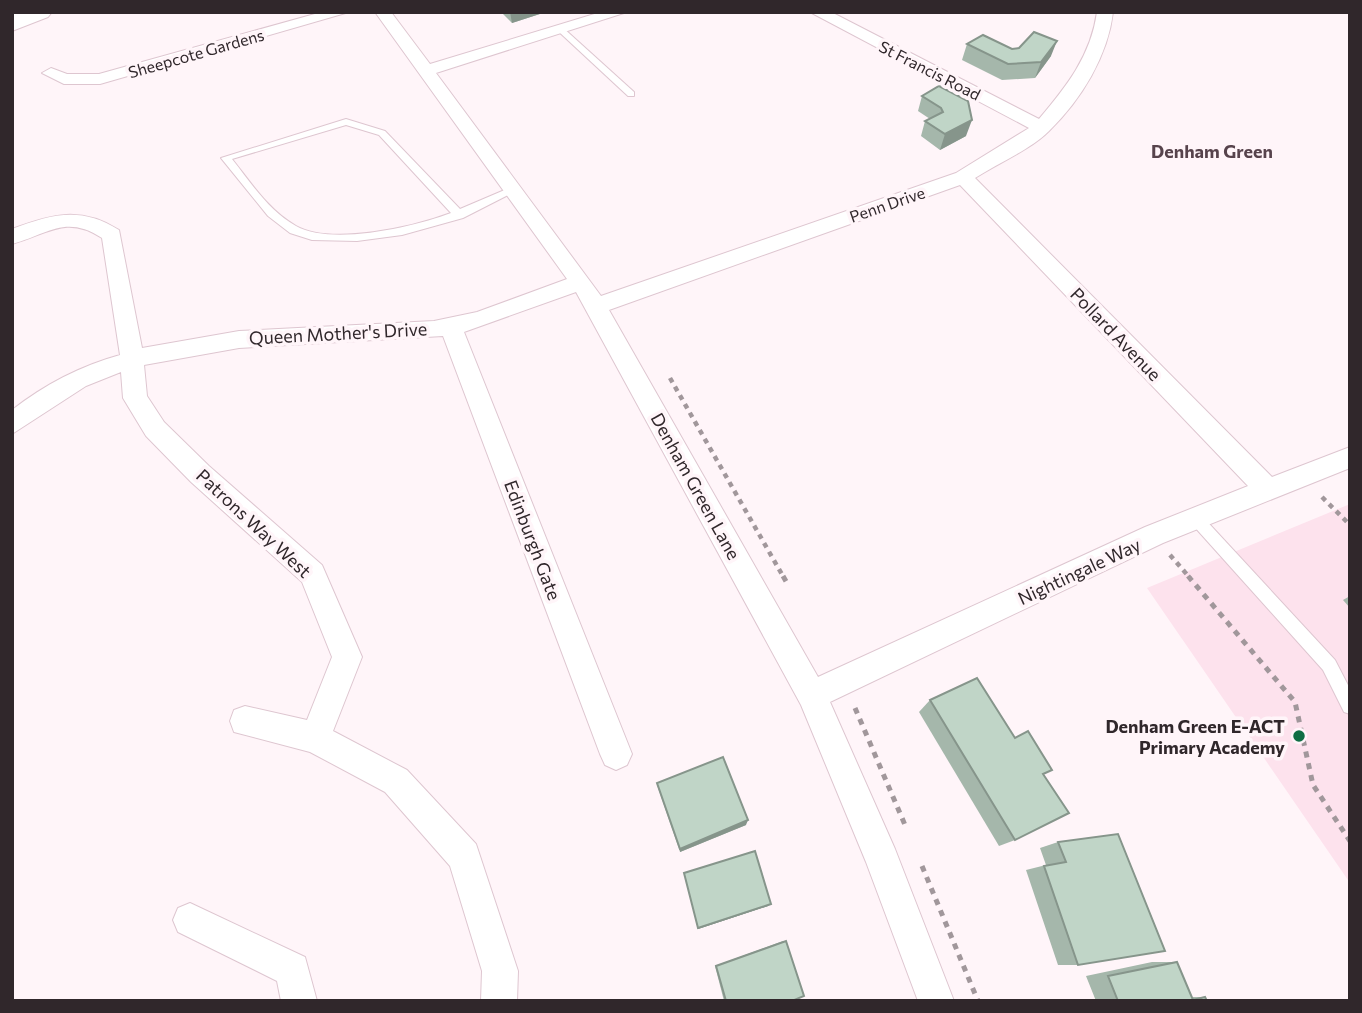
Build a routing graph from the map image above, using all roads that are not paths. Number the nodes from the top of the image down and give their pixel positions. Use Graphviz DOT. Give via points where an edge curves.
graph roads {
  1 [pos="40,12"];
  2 [pos="341,12"];
  3 [pos="383,12"];
  4 [pos="620,12"];
  5 [pos="818,12"];
  6 [pos="1105,12"];
  7 [pos="12,24"];
  8 [pos="561,29"];
  9 [pos="428,71"];
  10 [pos="51,73"];
  11 [pos="631,94"];
  12 [pos="1042,128"];
  13 [pos="963,177"];
  14 [pos="511,191"];
  15 [pos="459,215"];
  16 [pos="12,237"];
  17 [pos="582,282"];
  18 [pos="596,306"];
  19 [pos="451,327"];
  20 [pos="132,360"];
  21 [pos="12,424"];
  22 [pos="1350,457"];
  23 [pos="1268,490"];
  24 [pos="1196,519"];
  25 [pos="812,695"];
  26 [pos="1350,706"];
  27 [pos="245,721"];
  28 [pos="315,738"];
  29 [pos="616,754"];
  30 [pos="191,920"];
  31 [pos="299,1001"];
  32 [pos="499,1001"];
  33 [pos="936,1001"];
  1 -- 7 [label="main road"];
  2 -- 10 [label="street, Sheepcote Gardens" via="100,79 64,79"];
  3 -- 9 [label="street, Denham Green Lane"];
  4 -- 8 [label="street"];
  5 -- 12 [label="street, St Francis Road"];
  6 -- 12 [label="street, Penn Drive" via="1104,27 1084,76"];
  8 -- 9 [label="street"];
  8 -- 11 [label="lane"];
  9 -- 14 [label="street, Denham Green Lane"];
  12 -- 13 [label="street, Penn Drive"];
  13 -- 18 [label="street, Penn Drive"];
  13 -- 23 [label="street, Pollard Avenue"];
  14 -- 15 [label="lane"];
  14 -- 17 [label="street, Denham Green Lane"];
  15 -- 15 [label="lane" via="361,239 305,235 268,211 226,158 346,122 382,133"];
  16 -- 20 [label="street, Patrons Way West" via="59,219 92,219 112,235"];
  17 -- 18 [label="street, Denham Green Lane"];
  17 -- 19 [label="street, Queen Mother's Drive"];
  18 -- 25 [label="street, Denham Green Lane"];
  19 -- 20 [label="street, Queen Mother's Drive" via="222,340"];
  19 -- 29 [label="street, Edinburgh Gate"];
  20 -- 21 [label="street, Queen Mother's Drive" via="68,384"];
  20 -- 28 [label="street, Patrons Way West" via="135,398 155,429 312,574 347,657"];
  22 -- 23 [label="street, Nightingale Way"];
  23 -- 24 [label="street, Nightingale Way"];
  24 -- 25 [label="street, Nightingale Way"];
  24 -- 26 [label="lane" via="1329,665"];
  25 -- 33 [label="street, Denham Green Lane"];
  27 -- 28 [label="street"];
  28 -- 32 [label="street" via="396,781 464,856 500,971"];
  30 -- 31 [label="street" via="292,971"];
}
